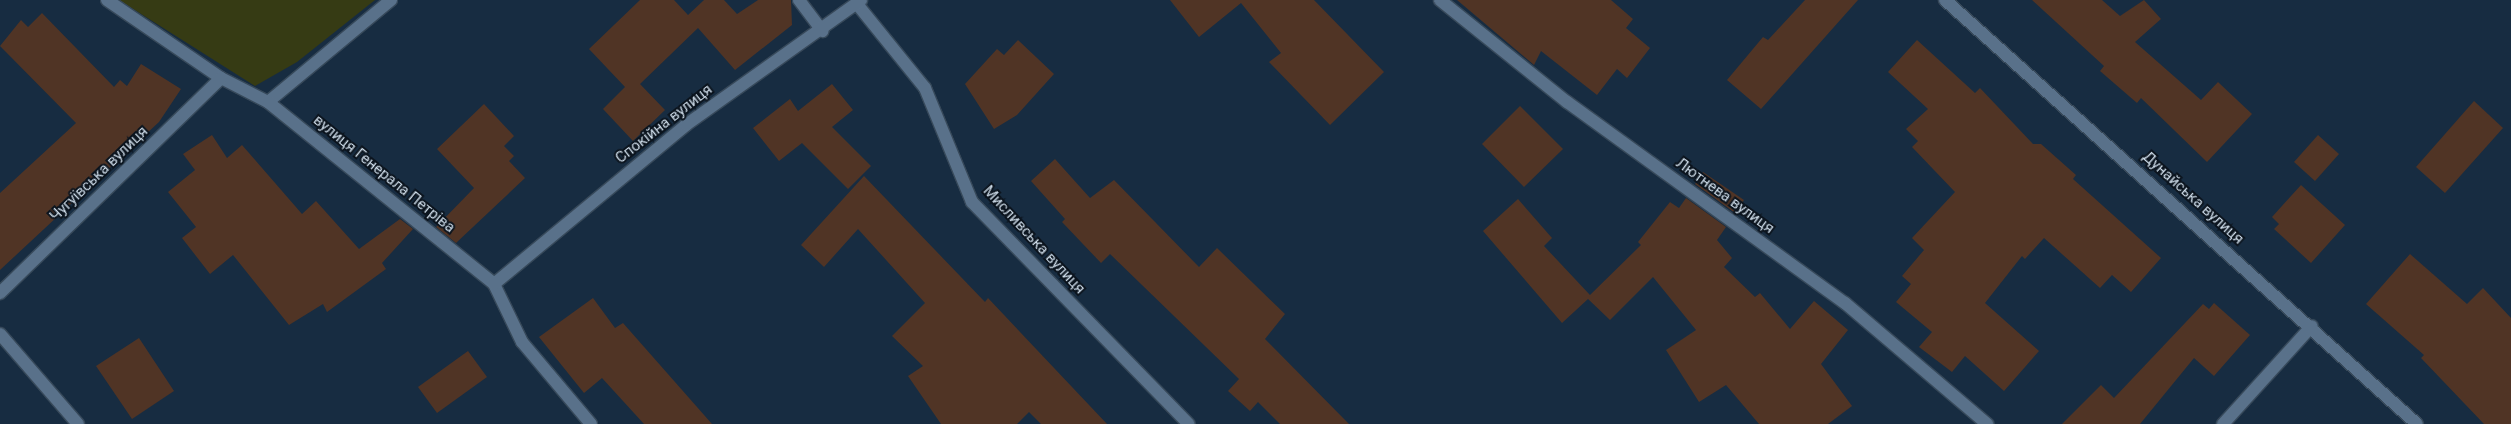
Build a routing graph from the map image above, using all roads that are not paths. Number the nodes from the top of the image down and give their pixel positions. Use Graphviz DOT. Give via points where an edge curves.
graph roads {
  1 [pos="107,0"];
  2 [pos="391,0"];
  3 [pos="799,0"];
  4 [pos="1440,0"];
  5 [pos="1945,0"];
  6 [pos="859,2"];
  7 [pos="822,30"];
  8 [pos="222,78"];
  9 [pos="268,102"];
  10 [pos="494,284"];
  11 [pos="0,293"];
  12 [pos="2312,326"];
  13 [pos="0,334"];
  14 [pos="78,424"];
  15 [pos="591,424"];
  16 [pos="1188,424"];
  17 [pos="1987,424"];
  18 [pos="2223,424"];
  19 [pos="2417,424"];
  1 -- 8 [label="street, вулиця Генерала Петріва"];
  2 -- 9 [label="street"];
  3 -- 7 [label="street"];
  4 -- 17 [label="street, Лютнева вулиця" via="1567,102 1845,303"];
  5 -- 12 [label="street, Дунайська вулиця"];
  6 -- 7 [label="street, Спокійна вулиця"];
  6 -- 16 [label="street, Мисливська вулиця" via="925,88 972,202"];
  7 -- 10 [label="street, Спокійна вулиця" via="686,125"];
  8 -- 9 [label="street, вулиця Генерала Петріва"];
  8 -- 11 [label="street, Чугуївська вулиця"];
  9 -- 10 [label="street, вулиця Генерала Петріва"];
  10 -- 15 [label="street, вулиця Генерала Петріва" via="522,342"];
  12 -- 18 [label="street"];
  12 -- 19 [label="street, Дунайська вулиця"];
  13 -- 14 [label="street"];
}
